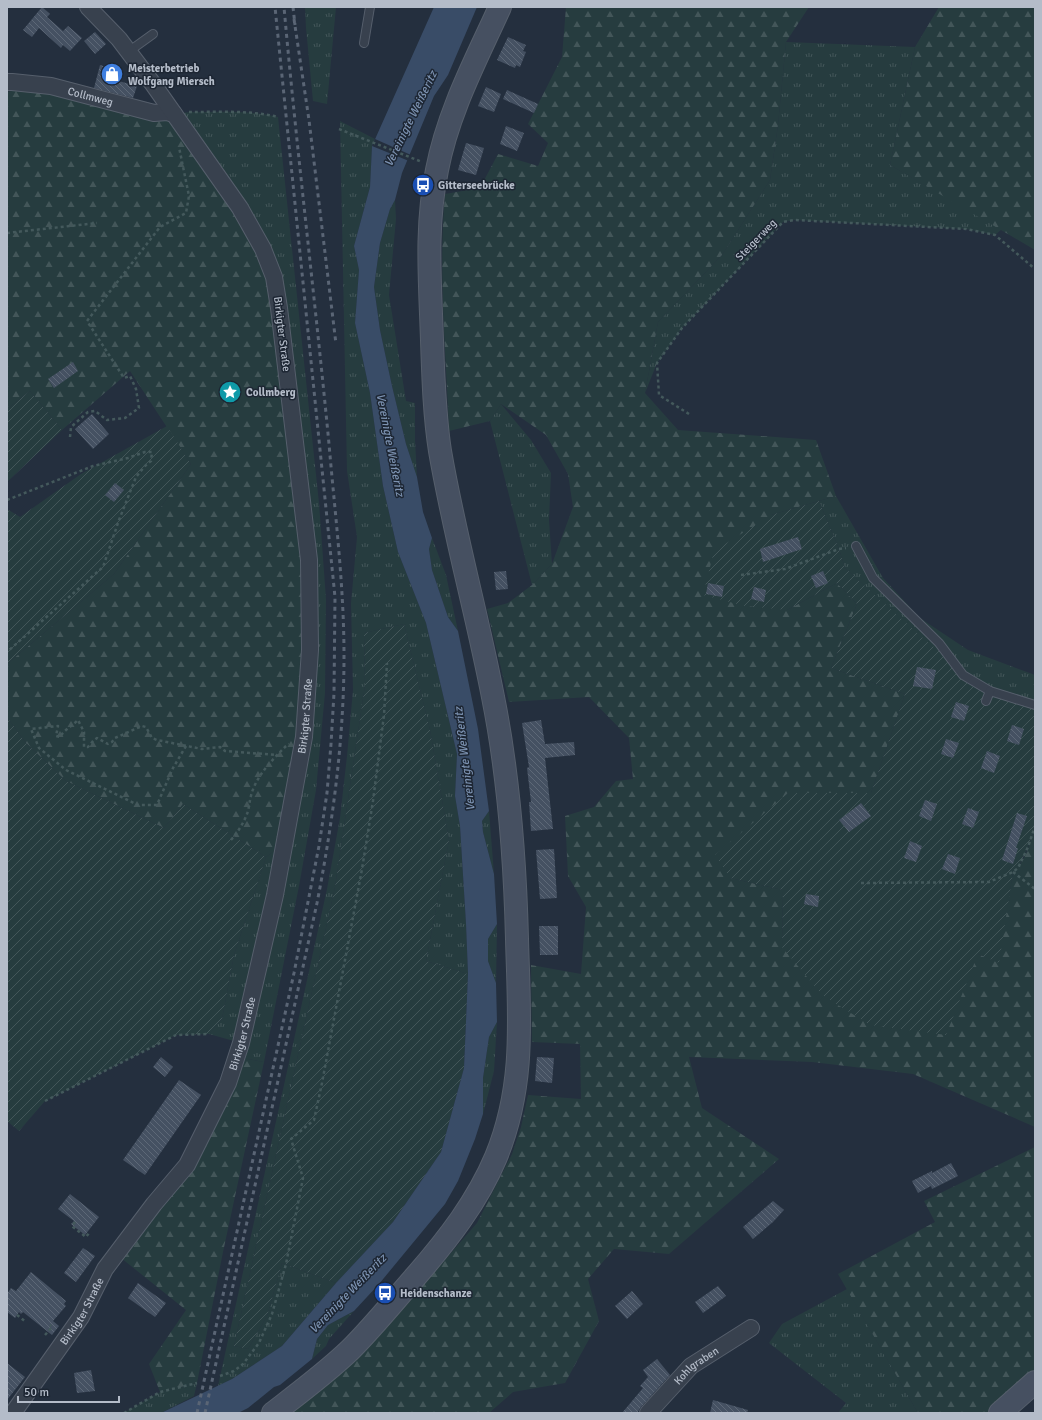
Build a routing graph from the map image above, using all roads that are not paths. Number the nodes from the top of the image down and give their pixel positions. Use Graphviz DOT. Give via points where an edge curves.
graph roads {
  1 [pos="88,7"];
  2 [pos="370,7"];
  3 [pos="500,7"];
  4 [pos="153,34"];
  5 [pos="364,44"];
  6 [pos="128,52"];
  7 [pos="7,82"];
  8 [pos="174,114"];
  9 [pos="856,546"];
  10 [pos="990,691"];
  11 [pos="986,701"];
  12 [pos="1035,705"];
  13 [pos="751,1328"];
  14 [pos="1035,1382"];
  15 [pos="13,1413"];
  16 [pos="273,1413"];
  17 [pos="648,1413"];
  18 [pos="1000,1413"];
  1 -- 6 [label="street, Birkigter Straße"];
  2 -- 5 [label="lane"];
  3 -- 16 [label="main road" via="446,133 434,189 429,225 428,262 439,446 506,771 516,887 518,1072 507,1125 497,1154 462,1220 350,1350"];
  4 -- 6 [label="lane"];
  6 -- 8 [label="street, Birkigter Straße"];
  7 -- 8 [label="street, Collmweg" via="51,86 154,113"];
  8 -- 15 [label="street, Birkigter Straße" via="240,208 263,249 274,277 309,560 310,650 304,737 275,895 241,1043 228,1083 187,1165 105,1269 81,1317"];
  9 -- 10 [label="lane" via="873,578 939,643 963,674"];
  10 -- 11 [label="lane"];
  10 -- 12 [label="lane"];
  13 -- 17 [label="street, Kohlgraben" via="691,1366"];
  14 -- 18 [label="main road"];
}
